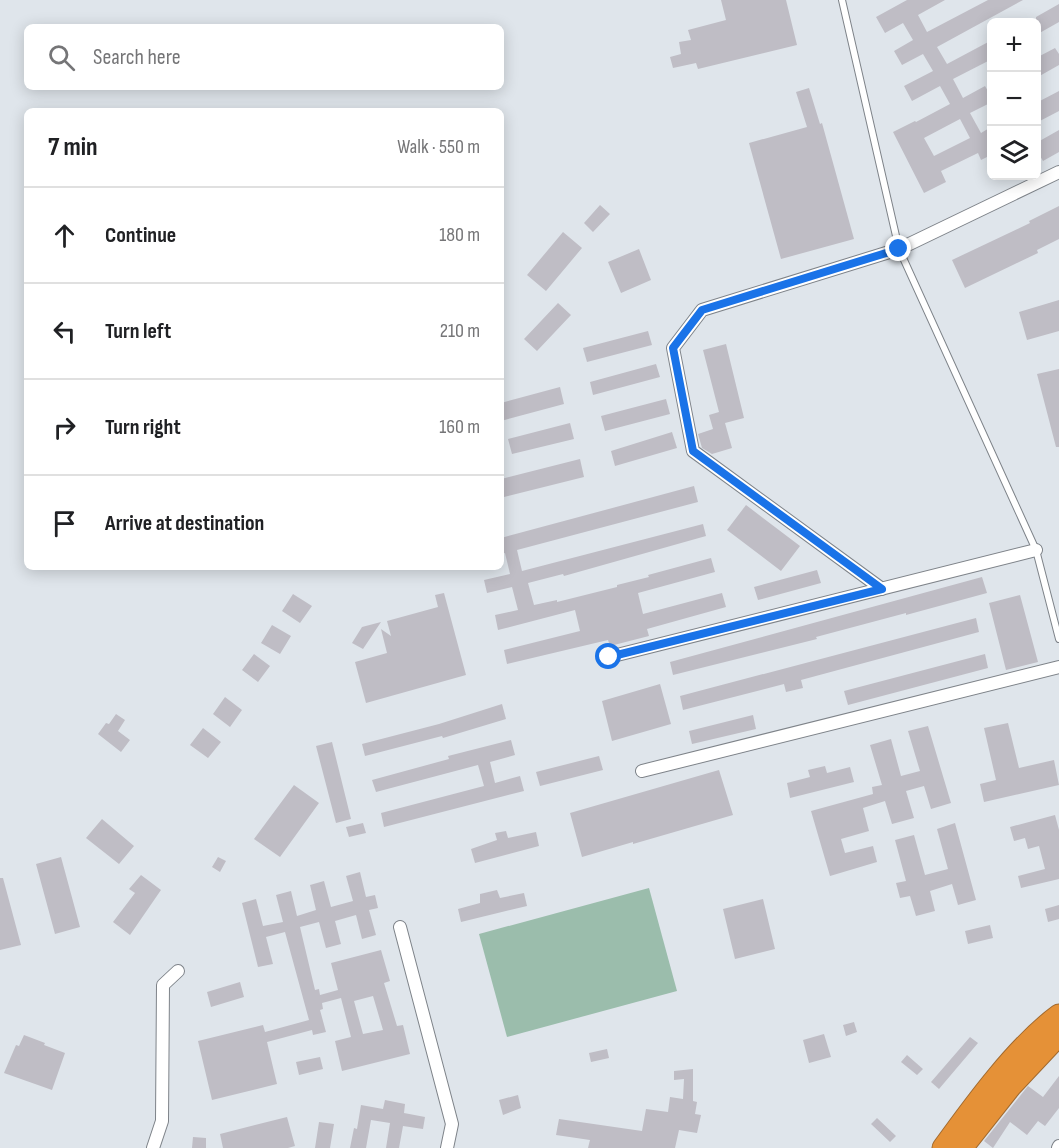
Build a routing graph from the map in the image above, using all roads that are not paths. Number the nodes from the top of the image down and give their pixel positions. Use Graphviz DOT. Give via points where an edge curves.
graph roads {
  1 [pos="842,0"];
  2 [pos="1059,172"];
  3 [pos="899,249"];
  4 [pos="1036,550"];
  5 [pos="882,589"];
  6 [pos="1059,639"];
  7 [pos="609,657"];
  8 [pos="1059,667"];
  9 [pos="642,771"];
  10 [pos="400,927"];
  11 [pos="178,971"];
  12 [pos="1059,1015"];
  13 [pos="1059,1035"];
  14 [pos="965,1147"];
  15 [pos="153,1148"];
  16 [pos="447,1148"];
  17 [pos="942,1148"];
  1 -- 3 [label="lane"];
  2 -- 3 [label="street"];
  3 -- 4 [label="lane"];
  3 -- 5 [label="street" via="702,310 673,348 693,451"];
  4 -- 5 [label="street"];
  4 -- 6 [label="lane"];
  5 -- 7 [label="street"];
  8 -- 9 [label="street"];
  10 -- 16 [label="street" via="452,1124"];
  11 -- 15 [label="street" via="163,985 162,1121"];
  12 -- 17 [label="highway" via="1040,1028"];
  13 -- 14 [label="highway" via="1011,1086"];
}
